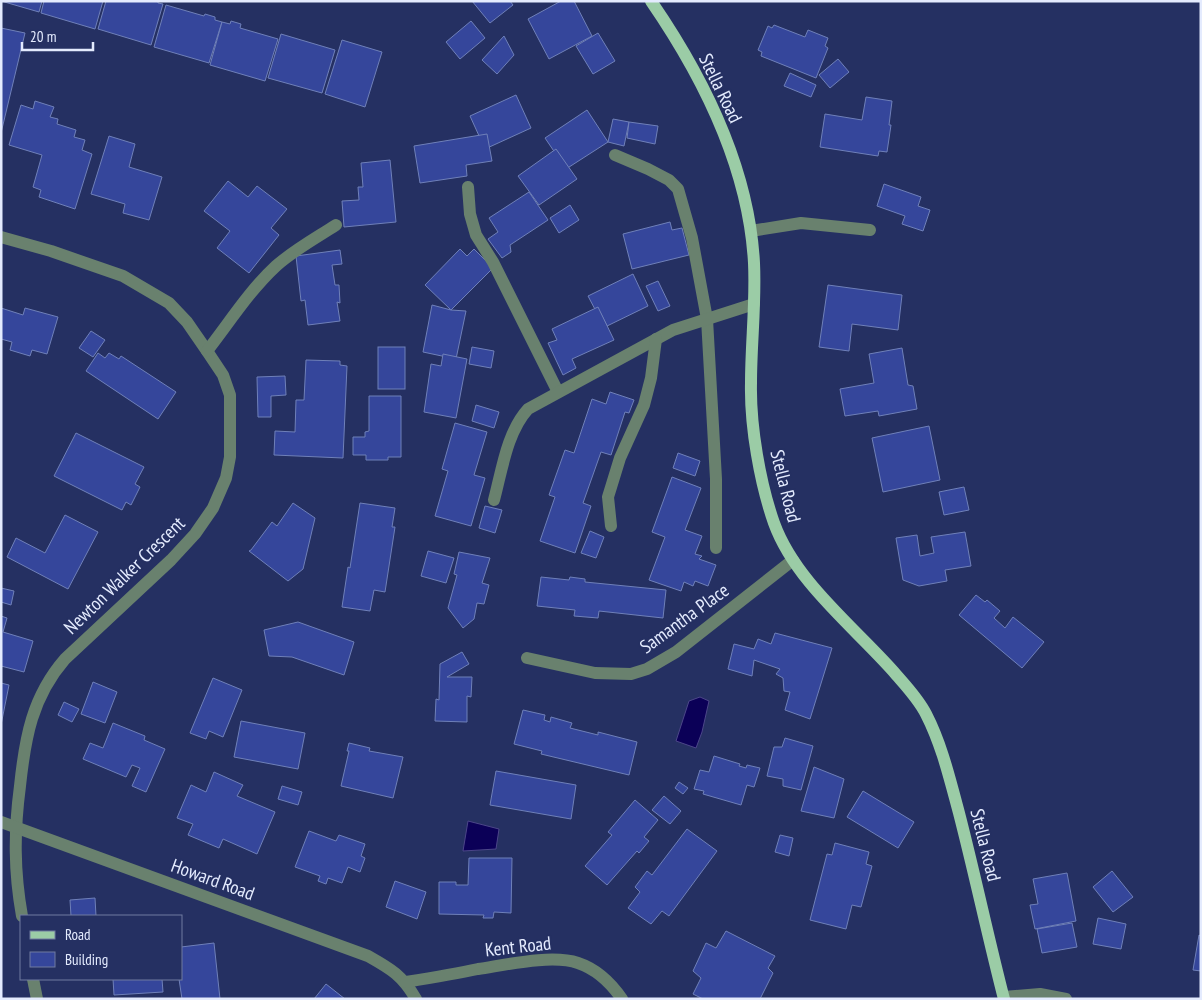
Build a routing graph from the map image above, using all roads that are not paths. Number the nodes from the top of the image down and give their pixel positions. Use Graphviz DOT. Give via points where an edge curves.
graph roads {
  1 [pos="652,1"];
  2 [pos="615,155"];
  3 [pos="468,187"];
  4 [pos="336,225"];
  5 [pos="870,230"];
  6 [pos="751,231"];
  7 [pos="1,237"];
  8 [pos="754,304"];
  9 [pos="707,319"];
  10 [pos="656,339"];
  11 [pos="207,351"];
  12 [pos="558,392"];
  13 [pos="494,500"];
  14 [pos="611,526"];
  15 [pos="716,548"];
  16 [pos="793,560"];
  17 [pos="527,658"];
  18 [pos="1,822"];
  19 [pos="15,827"];
  20 [pos="22,915"];
  21 [pos="33,980"];
  22 [pos="406,982"];
  23 [pos="1004,998"];
  24 [pos="37,999"];
  25 [pos="416,999"];
  26 [pos="622,999"];
  27 [pos="1066,999"];
  1 -- 6 [label="main road, Stella Road" via="708,99 728,144 738,171"];
  2 -- 9 [label="street" via="662,176 678,189 692,238"];
  3 -- 12 [label="street" via="476,235 493,262"];
  4 -- 11 [label="street" via="275,267"];
  5 -- 6 [label="street" via="801,223"];
  6 -- 8 [label="main road, Stella Road"];
  7 -- 11 [label="street, Newton Walker Crescent" via="123,276 146,288 169,303"];
  8 -- 9 [label="street"];
  8 -- 16 [label="main road, Stella Road" via="753,423 774,522"];
  9 -- 10 [label="street"];
  9 -- 15 [label="street" via="716,479"];
  10 -- 12 [label="street"];
  10 -- 14 [label="street" via="644,405 620,458 608,497"];
  11 -- 19 [label="street, Newton Walker Crescent" via="223,375 230,395 230,458 220,494 195,534 171,560 51,674 28,730"];
  12 -- 13 [label="street" via="528,408 521,417 512,436"];
  16 -- 17 [label="street, Samantha Place" via="676,652 648,669 630,674 610,674"];
  16 -- 23 [label="main road, Stella Road" via="826,601 911,691 926,714 949,777"];
  18 -- 19 [label="street, Howard Road"];
  19 -- 20 [label="street, Newton Walker Crescent"];
  19 -- 22 [label="street, Howard Road" via="368,956"];
  21 -- 24 [label="street"];
  22 -- 25 [label="street"];
  22 -- 26 [label="street, Kent Road" via="512,963 563,960 576,962 602,977"];
  23 -- 27 [label="street" via="1040,994"];
}
